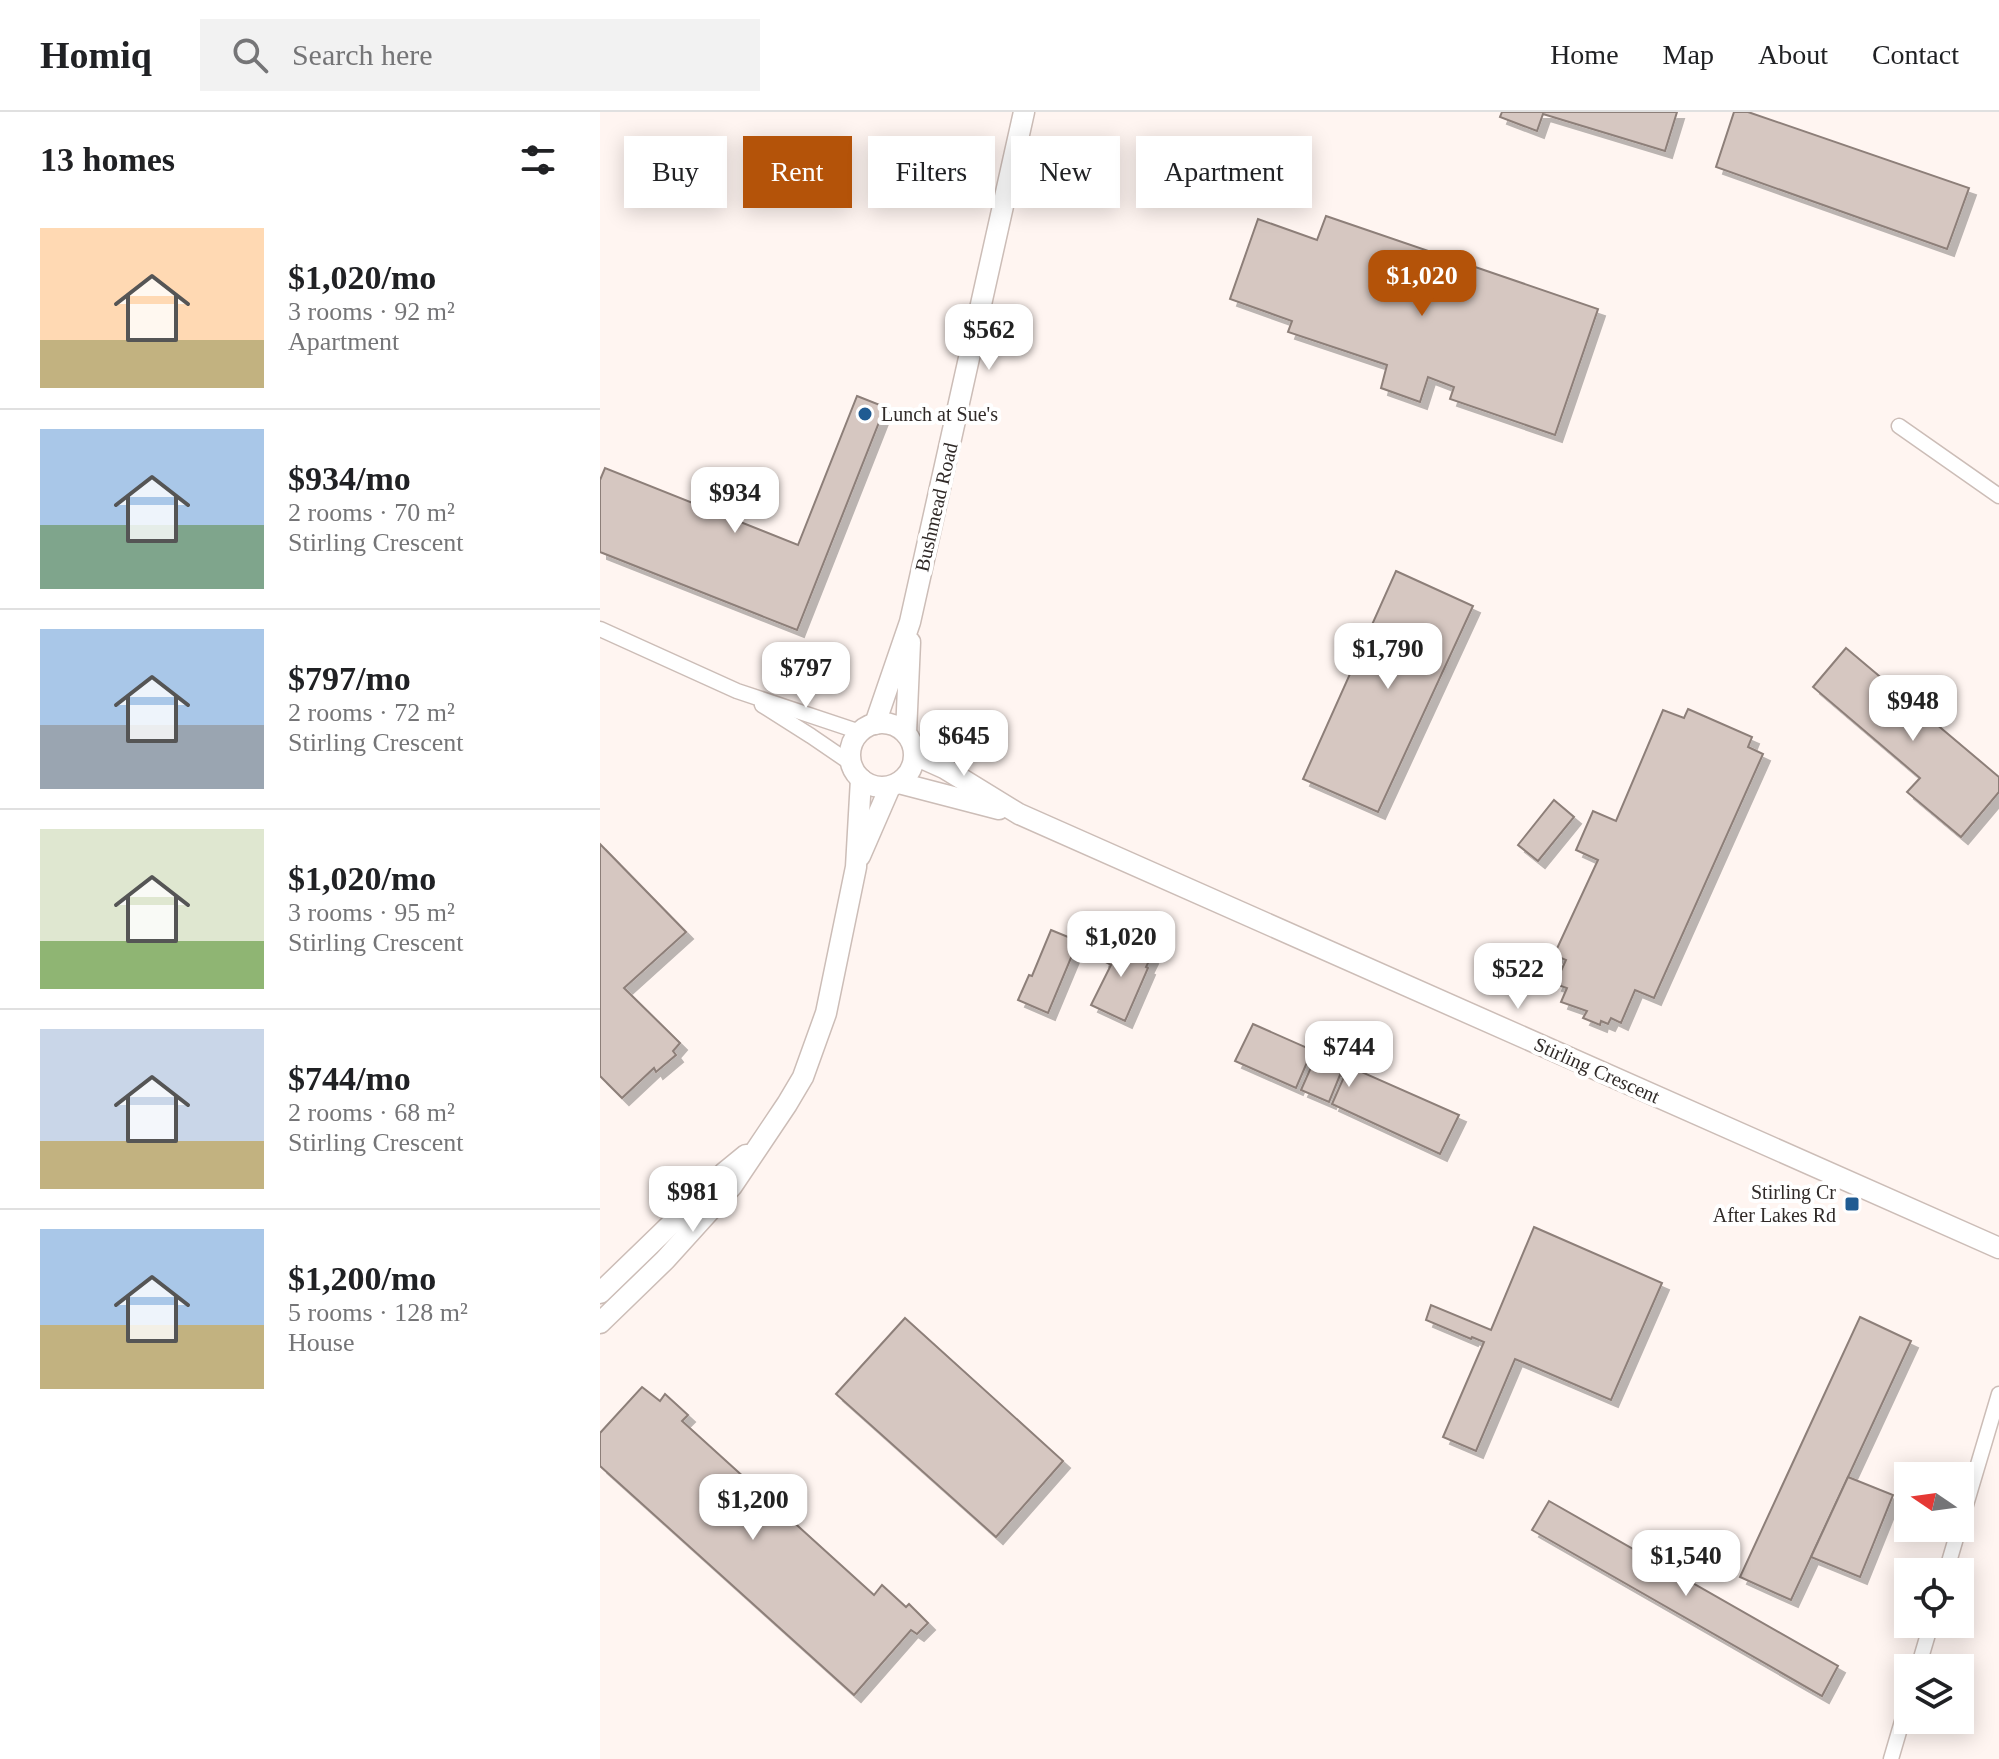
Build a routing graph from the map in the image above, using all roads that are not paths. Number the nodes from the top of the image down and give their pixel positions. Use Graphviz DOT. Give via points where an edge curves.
graph roads {
  1 [pos="1024,112"];
  2 [pos="1899,426"];
  3 [pos="1999,496"];
  4 [pos="910,622"];
  5 [pos="600,629"];
  6 [pos="737,691"];
  7 [pos="868,728"];
  8 [pos="906,733"];
  9 [pos="915,755"];
  10 [pos="856,772"];
  11 [pos="894,785"];
  12 [pos="1019,814"];
  13 [pos="856,867"];
  14 [pos="759,1145"];
  15 [pos="1999,1248"];
  16 [pos="600,1293"];
  17 [pos="600,1323"];
  18 [pos="1999,1394"];
  19 [pos="1974,1479"];
  20 [pos="1898,1734"];
  21 [pos="1891,1759"];
  1 -- 4 [label="main road, Bushmead Road"];
  2 -- 3 [label="street"];
  4 -- 7 [label="main road, Bushmead Road"];
  4 -- 8 [label="main road, Bushmead Road"];
  5 -- 6 [label="street"];
  6 -- 7 [label="street"];
  6 -- 10 [label="street" via="811,736"];
  7 -- 8 [label="main road" via="892,724"];
  7 -- 10 [label="main road, Bushmead Road" via="850,753"];
  8 -- 9 [label="main road, Bushmead Road"];
  9 -- 11 [label="main road, Bushmead Road" via="907,776"];
  9 -- 12 [label="main road, Stirling Crescent"];
  10 -- 11 [label="main road" via="874,787"];
  10 -- 13 [label="main road, Bushmead Road"];
  11 -- 12 [label="main road, Stirling Crescent"];
  11 -- 13 [label="main road, Bushmead Road"];
  12 -- 15 [label="main road, Stirling Crescent"];
  13 -- 14 [label="main road, Bushmead Road" via="814,1048 803,1077"];
  14 -- 16 [label="main road, Bushmead Road"];
  14 -- 17 [label="main road, Bushmead Road" via="732,1186"];
  18 -- 19 [label="street"];
  20 -- 21 [label="street"];
}
